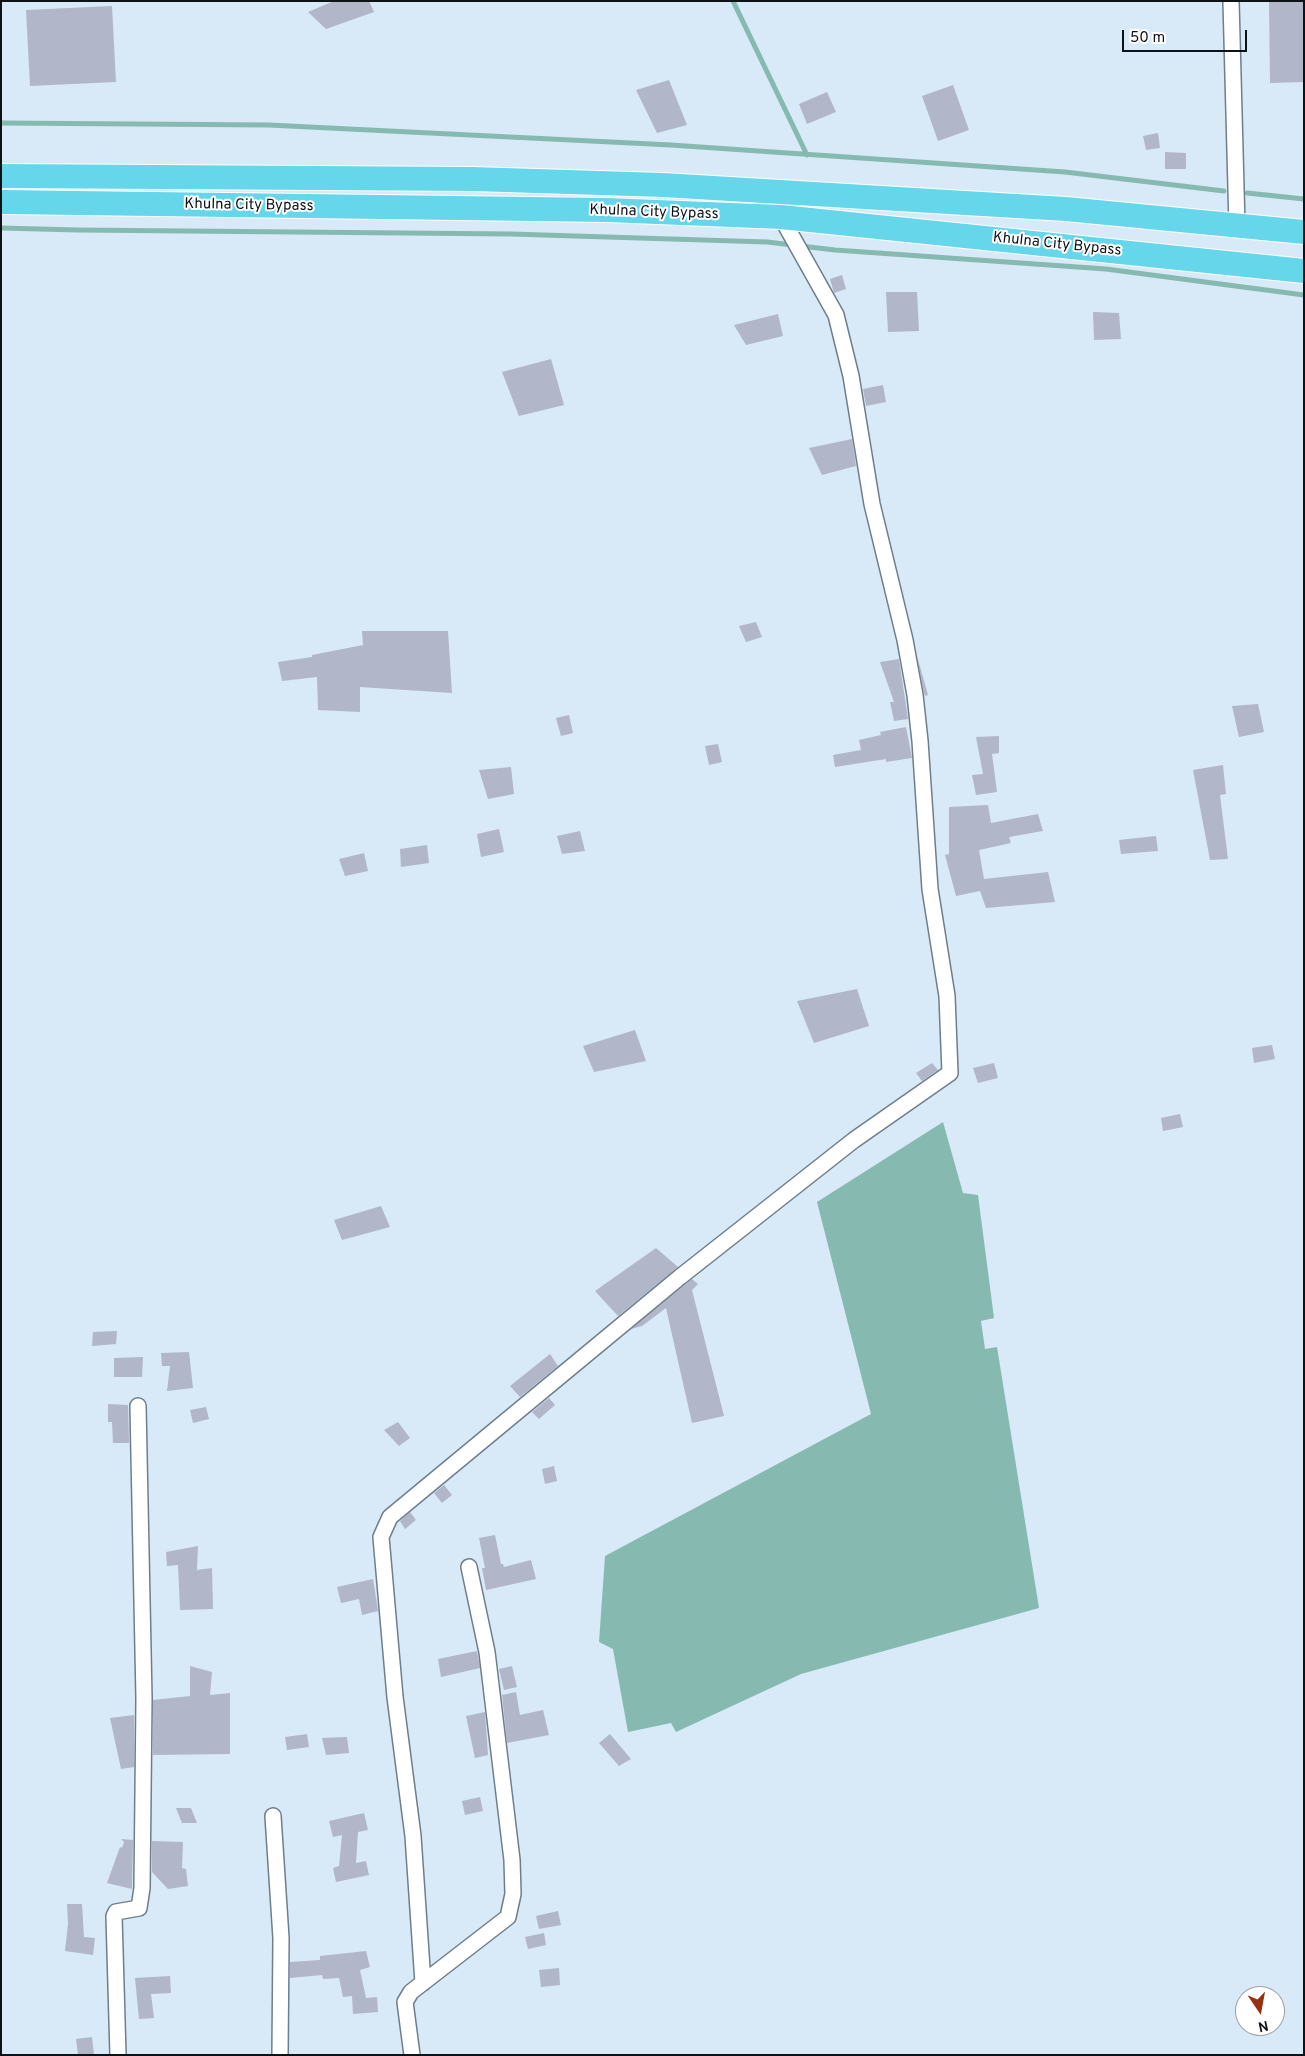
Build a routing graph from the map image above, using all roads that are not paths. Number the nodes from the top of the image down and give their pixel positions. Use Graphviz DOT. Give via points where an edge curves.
graph roads {
  1 [pos="1231,1"];
  2 [pos="1,176"];
  3 [pos="1,202"];
  4 [pos="781,217"];
  5 [pos="1238,226"];
  6 [pos="1304,232"];
  7 [pos="1304,272"];
  8 [pos="138,1406"];
  9 [pos="469,1567"];
  10 [pos="273,1816"];
  11 [pos="424,1982"];
  12 [pos="118,2055"];
  13 [pos="280,2055"];
  14 [pos="412,2055"];
  1 -- 5 [label="street"];
  2 -- 5 [label="highway, Khulna City Bypass" via="474,179 663,185 1066,208"];
  3 -- 4 [label="highway, Khulna City Bypass" via="607,210"];
  4 -- 7 [label="highway, Khulna City Bypass"];
  4 -- 11 [label="street" via="836,315 851,376 872,504 905,640 920,741 930,889 947,996 950,1073 854,1140 687,1271 390,1517 381,1537 395,1697 413,1836"];
  5 -- 6 [label="highway, Khulna City Bypass"];
  8 -- 12 [label="street" via="144,1698 142,1888 139,1908 116,1912 114,1916"];
  9 -- 11 [label="street" via="487,1652 512,1860 513,1894 508,1917"];
  10 -- 13 [label="street" via="281,1938"];
  11 -- 14 [label="street" via="411,1992 405,2002"];
}
